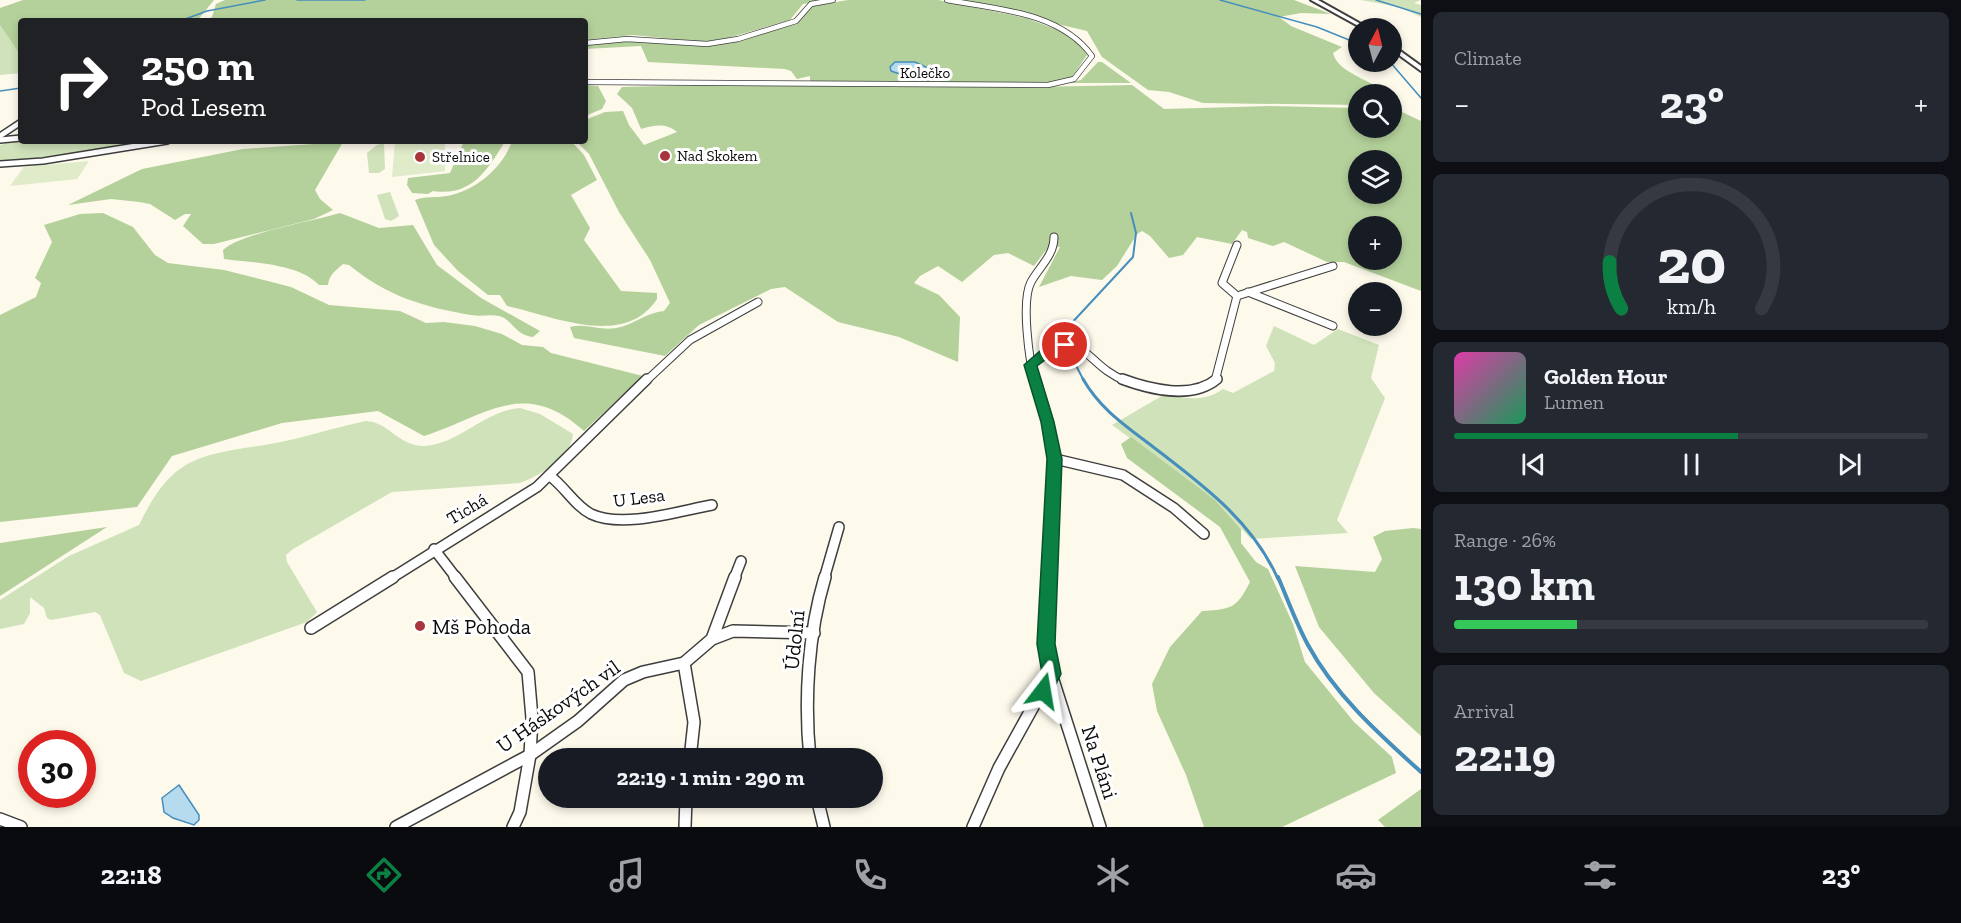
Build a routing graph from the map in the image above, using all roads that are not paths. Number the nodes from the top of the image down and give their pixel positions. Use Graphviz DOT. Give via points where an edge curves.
graph roads {
  1 [pos="833,0"];
  2 [pos="947,0"];
  3 [pos="1314,0"];
  4 [pos="1348,19"];
  5 [pos="588,43"];
  6 [pos="1402,55"];
  7 [pos="1421,69"];
  8 [pos="588,82"];
  9 [pos="18,124"];
  10 [pos="0,138"];
  11 [pos="18,138"];
  12 [pos="148,144"];
  13 [pos="0,165"];
  14 [pos="1054,237"];
  15 [pos="1237,245"];
  16 [pos="1333,266"];
  17 [pos="1248,292"];
  18 [pos="1237,296"];
  19 [pos="758,302"];
  20 [pos="1333,326"];
  21 [pos="1030,365"];
  22 [pos="1054,459"];
  23 [pos="550,476"];
  24 [pos="712,505"];
  25 [pos="839,527"];
  26 [pos="1204,534"];
  27 [pos="434,549"];
  28 [pos="741,561"];
  29 [pos="312,628"];
  30 [pos="814,633"];
  31 [pos="712,639"];
  32 [pos="684,663"];
  33 [pos="1052,674"];
  34 [pos="691,748"];
  35 [pos="809,748"];
  36 [pos="530,755"];
  37 [pos="686,808"];
  38 [pos="819,808"];
  39 [pos="4,823"];
  40 [pos="21,827"];
  41 [pos="396,827"];
  42 [pos="513,827"];
  43 [pos="685,827"];
  44 [pos="824,827"];
  45 [pos="973,827"];
  46 [pos="1100,827"];
  1 -- 5 [label="street" via="808,5 796,21 782,26 707,44 627,39"];
  2 -- 8 [label="street, Kolečko" via="1064,29 1084,42 1092,56 1074,79 1048,85"];
  3 -- 4 [label="street"];
  6 -- 7 [label="street"];
  9 -- 10 [label="street"];
  10 -- 11 [label="street"];
  12 -- 13 [label="street"];
  14 -- 21 [label="street, Na Pláni" via="1054,248 1030,284"];
  15 -- 18 [label="street" via="1222,282"];
  16 -- 17 [label="street"];
  17 -- 18 [label="street"];
  17 -- 20 [label="street"];
  18 -- 21 [label="street" via="1217,379 1207,388 1180,390 1117,378 1102,369 1088,351 1071,345 1053,347"];
  19 -- 23 [label="street, Tichá" via="690,340 599,424"];
  21 -- 22 [label="street, Na Pláni" via="1048,422"];
  22 -- 26 [label="street" via="1124,475 1174,508"];
  22 -- 33 [label="street, Na Pláni" via="1046,644"];
  23 -- 24 [label="street, U Lesa" via="562,483 584,509 601,518 622,519"];
  23 -- 27 [label="street, Tichá"];
  25 -- 30 [label="street, Údolní" via="816,607"];
  27 -- 29 [label="street, Tichá"];
  27 -- 36 [label="street" via="528,672"];
  28 -- 31 [label="street"];
  30 -- 31 [label="street" via="745,630 722,633"];
  30 -- 35 [label="street, Údolní" via="806,720"];
  31 -- 32 [label="street"];
  32 -- 34 [label="street" via="694,722"];
  32 -- 36 [label="street, U Háskových vil" via="624,680 578,721"];
  33 -- 45 [label="street" via="1005,753"];
  33 -- 46 [label="street, Na Pláni"];
  36 -- 41 [label="street, U Háskových vil"];
  36 -- 42 [label="street" via="520,812"];
  37 -- 43 [label="street"];
  38 -- 44 [label="street"];
  39 -- 40 [label="street"];
}
